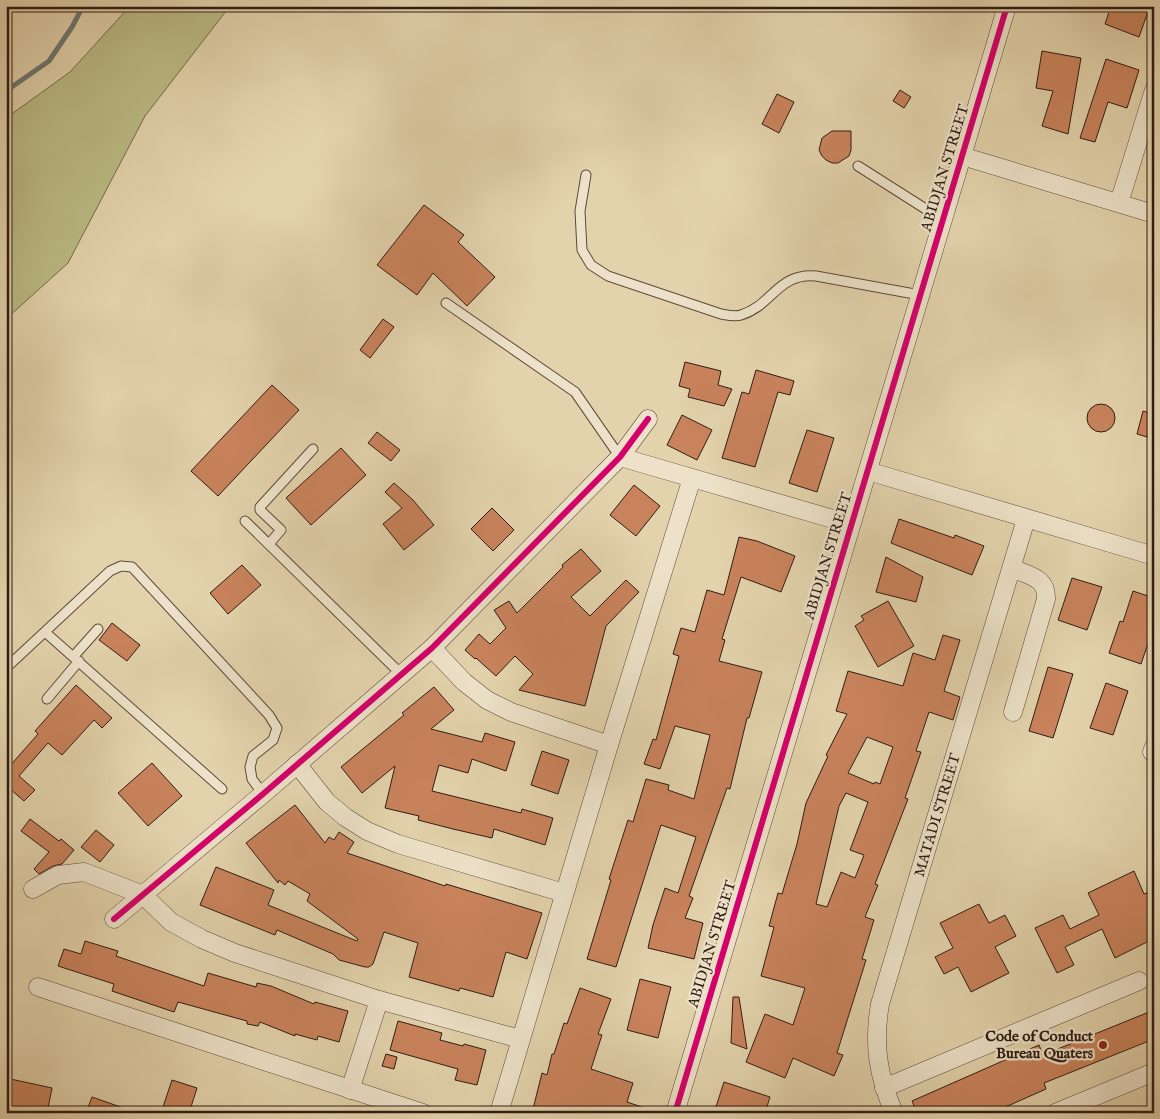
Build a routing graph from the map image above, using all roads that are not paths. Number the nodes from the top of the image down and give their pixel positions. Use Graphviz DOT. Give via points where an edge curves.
graph roads {
  1 [pos="1007,6"];
  2 [pos="1154,90"];
  3 [pos="962,156"];
  4 [pos="858,166"];
  5 [pos="586,175"];
  6 [pos="1120,203"];
  7 [pos="1154,214"];
  8 [pos="943,220"];
  9 [pos="920,295"];
  10 [pos="446,303"];
  11 [pos="648,419"];
  12 [pos="313,448"];
  13 [pos="620,457"];
  14 [pos="868,471"];
  15 [pos="692,478"];
  16 [pos="1026,519"];
  17 [pos="245,521"];
  18 [pos="850,524"];
  19 [pos="269,544"];
  20 [pos="1154,556"];
  21 [pos="1012,568"];
  22 [pos="98,629"];
  23 [pos="45,632"];
  24 [pos="432,648"];
  25 [pos="76,659"];
  26 [pos="6,668"];
  27 [pos="401,674"];
  28 [pos="47,699"];
  29 [pos="1012,712"];
  30 [pos="609,745"];
  31 [pos="297,764"];
  32 [pos="222,789"];
  33 [pos="263,794"];
  34 [pos="33,889"];
  35 [pos="564,893"];
  36 [pos="143,895"];
  37 [pos="114,919"];
  38 [pos="1139,981"];
  39 [pos="38,986"];
  40 [pos="379,1000"];
  41 [pos="520,1039"];
  42 [pos="1154,1072"];
  43 [pos="884,1088"];
  44 [pos="350,1090"];
  45 [pos="423,1113"];
  46 [pos="499,1113"];
  47 [pos="675,1113"];
  48 [pos="894,1113"];
  49 [pos="1055,1113"];
  1 -- 3 [label="street, ABIDJAN STREET"];
  2 -- 6 [label="street"];
  3 -- 6 [label="street"];
  3 -- 8 [label="street, ABIDJAN STREET"];
  4 -- 8 [label="lane"];
  5 -- 9 [label="lane" via="580,211 582,250 591,265 608,276 721,314 739,316 755,308 791,278 805,275"];
  6 -- 7 [label="street"];
  8 -- 9 [label="street, ABIDJAN STREET"];
  9 -- 14 [label="street, ABIDJAN STREET"];
  10 -- 13 [label="lane" via="575,392"];
  11 -- 13 [label="street"];
  12 -- 19 [label="lane" via="260,507 280,530"];
  13 -- 15 [label="street"];
  13 -- 24 [label="street"];
  14 -- 16 [label="street"];
  14 -- 18 [label="street, ABIDJAN STREET"];
  15 -- 18 [label="street"];
  15 -- 30 [label="street"];
  16 -- 20 [label="street"];
  16 -- 21 [label="street, MATADI STREET"];
  17 -- 19 [label="lane"];
  18 -- 47 [label="street, ABIDJAN STREET"];
  19 -- 27 [label="lane"];
  21 -- 29 [label="street" via="1040,580 1046,590 1046,599"];
  21 -- 43 [label="street, MATADI STREET" via="880,1004 876,1050"];
  22 -- 25 [label="lane"];
  23 -- 25 [label="lane"];
  23 -- 26 [label="lane"];
  23 -- 33 [label="lane" via="110,570 132,567 269,715 277,728 273,740 253,756 250,767 252,779"];
  24 -- 27 [label="street"];
  24 -- 30 [label="street" via="464,682 487,700 511,712"];
  25 -- 28 [label="lane"];
  25 -- 32 [label="lane"];
  27 -- 31 [label="street"];
  30 -- 35 [label="street"];
  31 -- 33 [label="street"];
  31 -- 35 [label="street" via="327,802 367,831 398,844"];
  33 -- 36 [label="street"];
  34 -- 36 [label="street" via="58,876 84,872"];
  35 -- 41 [label="street"];
  36 -- 37 [label="street"];
  36 -- 40 [label="street" via="171,922 202,939"];
  38 -- 43 [label="street"];
  39 -- 44 [label="street"];
  40 -- 41 [label="street"];
  40 -- 44 [label="street"];
  41 -- 46 [label="street"];
  42 -- 49 [label="street"];
  43 -- 48 [label="street, MATADI STREET"];
  44 -- 45 [label="street"];
}
